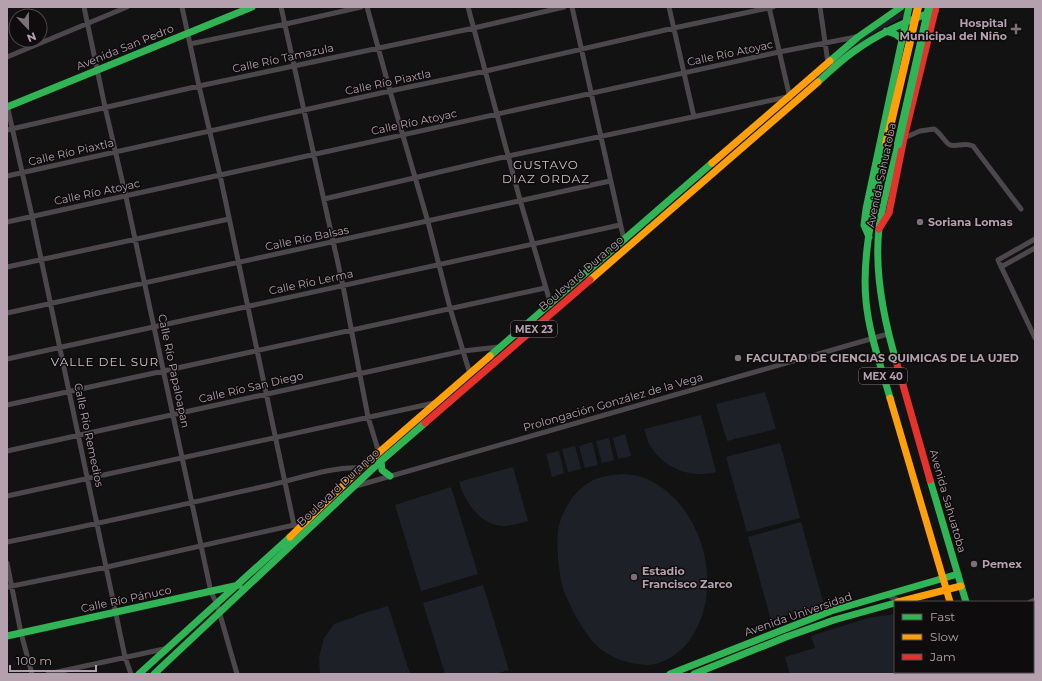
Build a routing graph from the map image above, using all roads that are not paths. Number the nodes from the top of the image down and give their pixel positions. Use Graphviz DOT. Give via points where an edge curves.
graph roads {
  1 [pos="84,7"];
  2 [pos="127,7"];
  3 [pos="182,7"];
  4 [pos="252,7"];
  5 [pos="281,7"];
  6 [pos="361,7"];
  7 [pos="368,7"];
  8 [pos="468,7"];
  9 [pos="564,7"];
  10 [pos="572,7"];
  11 [pos="669,7"];
  12 [pos="771,7"];
  13 [pos="820,7"];
  14 [pos="909,7"];
  15 [pos="918,7"];
  16 [pos="943,7"];
  17 [pos="897,8"];
  18 [pos="933,8"];
  19 [pos="905,22"];
  20 [pos="88,23"];
  21 [pos="286,24"];
  22 [pos="474,28"];
  23 [pos="674,28"];
  24 [pos="886,31"];
  25 [pos="188,34"];
  26 [pos="858,37"];
  27 [pos="901,42"];
  28 [pos="825,43"];
  29 [pos="190,44"];
  30 [pos="378,47"];
  31 [pos="580,50"];
  32 [pos="779,52"];
  33 [pos="924,56"];
  34 [pos="7,57"];
  35 [pos="828,63"];
  36 [pos="294,66"];
  37 [pos="98,69"];
  38 [pos="486,71"];
  39 [pos="685,73"];
  40 [pos="830,73"];
  41 [pos="199,86"];
  42 [pos="390,91"];
  43 [pos="591,94"];
  44 [pos="790,96"];
  45 [pos="793,105"];
  46 [pos="7,106"];
  47 [pos="105,107"];
  48 [pos="304,111"];
  49 [pos="497,114"];
  50 [pos="694,117"];
  51 [pos="10,129"];
  52 [pos="209,131"];
  53 [pos="403,134"];
  54 [pos="601,136"];
  55 [pos="901,141"];
  56 [pos="883,142"];
  57 [pos="117,152"];
  58 [pos="315,154"];
  59 [pos="508,156"];
  60 [pos="22,173"];
  61 [pos="220,175"];
  62 [pos="7,176"];
  63 [pos="415,178"];
  64 [pos="610,181"];
  65 [pos="126,197"];
  66 [pos="324,199"];
  67 [pos="520,200"];
  68 [pos="1021,209"];
  69 [pos="32,216"];
  70 [pos="229,219"];
  71 [pos="7,222"];
  72 [pos="428,222"];
  73 [pos="620,225"];
  74 [pos="624,239"];
  75 [pos="1035,239"];
  76 [pos="135,240"];
  77 [pos="334,242"];
  78 [pos="532,243"];
  79 [pos="626,248"];
  80 [pos="1035,248"];
  81 [pos="41,260"];
  82 [pos="238,263"];
  83 [pos="440,264"];
  84 [pos="1001,266"];
  85 [pos="7,267"];
  86 [pos="144,283"];
  87 [pos="343,286"];
  88 [pos="545,288"];
  89 [pos="550,303"];
  90 [pos="51,304"];
  91 [pos="247,306"];
  92 [pos="450,308"];
  93 [pos="554,312"];
  94 [pos="7,313"];
  95 [pos="154,327"];
  96 [pos="351,330"];
  97 [pos="888,334"];
  98 [pos="873,338"];
  99 [pos="1035,338"];
  100 [pos="60,347"];
  101 [pos="500,347"];
  102 [pos="257,350"];
  103 [pos="463,351"];
  104 [pos="7,359"];
  105 [pos="164,370"];
  106 [pos="360,373"];
  107 [pos="470,373"];
  108 [pos="473,382"];
  109 [pos="69,391"];
  110 [pos="267,394"];
  111 [pos="451,400"];
  112 [pos="436,403"];
  113 [pos="7,405"];
  114 [pos="173,416"];
  115 [pos="368,417"];
  116 [pos="79,435"];
  117 [pos="276,437"];
  118 [pos="7,451"];
  119 [pos="380,457"];
  120 [pos="182,459"];
  121 [pos="361,468"];
  122 [pos="390,476"];
  123 [pos="88,478"];
  124 [pos="286,482"];
  125 [pos="344,485"];
  126 [pos="354,487"];
  127 [pos="7,496"];
  128 [pos="191,502"];
  129 [pos="98,524"];
  130 [pos="299,529"];
  131 [pos="7,542"];
  132 [pos="200,546"];
  133 [pos="7,562"];
  134 [pos="107,568"];
  135 [pos="958,574"];
  136 [pos="944,579"];
  137 [pos="238,584"];
  138 [pos="250,585"];
  139 [pos="961,586"];
  140 [pos="10,587"];
  141 [pos="946,589"];
  142 [pos="211,592"];
  143 [pos="889,596"];
  144 [pos="897,601"];
  145 [pos="903,601"];
  146 [pos="950,601"];
  147 [pos="966,601"];
  148 [pos="894,603"];
  149 [pos="217,604"];
  150 [pos="831,611"];
  151 [pos="117,612"];
  152 [pos="220,613"];
  153 [pos="834,620"];
  154 [pos="21,633"];
  155 [pos="7,636"];
  156 [pos="167,649"];
  157 [pos="125,657"];
  158 [pos="692,665"];
  159 [pos="32,674"];
  160 [pos="48,674"];
  161 [pos="131,674"];
  162 [pos="139,674"];
  163 [pos="154,674"];
  164 [pos="237,674"];
  165 [pos="670,674"];
  166 [pos="694,674"];
  1 -- 20 [label="street, Calle Río Papaloapan"];
  2 -- 20 [label="street"];
  3 -- 25 [label="street"];
  4 -- 25 [label="main road, Avenida San Pedro"];
  5 -- 21 [label="street"];
  6 -- 21 [label="street"];
  7 -- 30 [label="street"];
  8 -- 22 [label="street"];
  9 -- 22 [label="street, Calle Río Tamazula"];
  10 -- 31 [label="street"];
  11 -- 23 [label="street"];
  12 -- 23 [label="street, Calle Río Piaxtla"];
  12 -- 32 [label="street"];
  13 -- 28 [label="street"];
  14 -- 19 [label="main road"];
  15 -- 56 [label="main road, Avenida Sahuatoba / MEX 40, bridge"];
  16 -- 18 [label="main road, Boulevard Durango"];
  17 -- 26 [label="main road, Boulevard Durango / MEX 23"];
  18 -- 19 [label="main road, Boulevard Durango / MEX 23"];
  18 -- 33 [label="main road"];
  18 -- 55 [label="main road, Avenida Sahuatoba / MEX 40, bridge"];
  19 -- 24 [label="main road, Boulevard Durango / MEX 23"];
  19 -- 27 [label="main road"];
  20 -- 34 [label="street"];
  20 -- 37 [label="street, Calle Río Papaloapan"];
  21 -- 29 [label="street"];
  21 -- 36 [label="street"];
  22 -- 30 [label="street, Calle Río Tamazula"];
  22 -- 38 [label="street"];
  23 -- 31 [label="street, Calle Río Piaxtla"];
  23 -- 39 [label="street"];
  24 -- 27 [label="main road" via="895,34"];
  24 -- 40 [label="main road, Boulevard Durango / MEX 23" via="851,53"];
  25 -- 29 [label="street"];
  25 -- 37 [label="main road, Avenida San Pedro"];
  26 -- 28 [label="street, Calle Río Atoyac"];
  26 -- 35 [label="main road, Boulevard Durango / MEX 23"];
  27 -- 33 [label="main road" via="917,46"];
  27 -- 56 [label="main road"];
  28 -- 32 [label="street, Calle Río Atoyac"];
  28 -- 35 [label="street"];
  29 -- 41 [label="street"];
  30 -- 36 [label="street, Calle Río Tamazula"];
  30 -- 42 [label="street"];
  31 -- 38 [label="street, Calle Río Piaxtla"];
  31 -- 43 [label="street"];
  32 -- 39 [label="street, Calle Río Atoyac"];
  32 -- 44 [label="street"];
  33 -- 55 [label="main road"];
  35 -- 40 [label="street"];
  35 -- 44 [label="main road, Boulevard Durango / MEX 23"];
  36 -- 41 [label="street, Calle Río Tamazula"];
  36 -- 48 [label="street"];
  37 -- 46 [label="main road, Avenida San Pedro"];
  37 -- 47 [label="street, Calle Río Papaloapan"];
  38 -- 42 [label="street, Calle Río Piaxtla"];
  38 -- 49 [label="street"];
  39 -- 43 [label="street, Calle Río Atoyac"];
  39 -- 50 [label="street"];
  40 -- 45 [label="main road, Boulevard Durango / MEX 23"];
  41 -- 47 [label="street, Calle Río Tamazula"];
  41 -- 52 [label="street"];
  42 -- 48 [label="street, Calle Río Piaxtla"];
  42 -- 53 [label="street"];
  43 -- 49 [label="street, Calle Río Atoyac"];
  43 -- 54 [label="street"];
  44 -- 45 [label="street"];
  44 -- 50 [label="street"];
  44 -- 74 [label="main road, Boulevard Durango / MEX 23"];
  45 -- 79 [label="main road, Boulevard Durango / MEX 23"];
  46 -- 51 [label="street, Calle Río Remedios"];
  47 -- 51 [label="street, Calle Río Tamazula"];
  47 -- 57 [label="street, Calle Río Papaloapan"];
  48 -- 52 [label="street, Calle Río Piaxtla"];
  48 -- 58 [label="street"];
  49 -- 53 [label="street, Calle Río Atoyac"];
  49 -- 59 [label="street"];
  50 -- 54 [label="street"];
  51 -- 60 [label="street, Calle Río Remedios"];
  52 -- 57 [label="street, Calle Río Piaxtla"];
  52 -- 61 [label="street"];
  53 -- 58 [label="street, Calle Río Atoyac"];
  53 -- 63 [label="street"];
  54 -- 59 [label="street"];
  54 -- 64 [label="street"];
  55 -- 56 [label="main road"];
  55 -- 68 [label="street" via="920,131 934,129 950,145 966,143 973,146"];
  55 -- 97 [label="main road, Avenida Sahuatoba / MEX 40" via="879,229 878,266"];
  56 -- 98 [label="main road, Avenida Sahuatoba / MEX 40" via="865,270 866,301"];
  57 -- 60 [label="street, Calle Río Piaxtla"];
  57 -- 65 [label="street, Calle Río Papaloapan"];
  58 -- 61 [label="street, Calle Río Atoyac"];
  58 -- 66 [label="street"];
  59 -- 63 [label="street"];
  59 -- 67 [label="street"];
  60 -- 62 [label="street, Calle Río Piaxtla"];
  60 -- 69 [label="street, Calle Río Remedios"];
  61 -- 65 [label="street, Calle Río Atoyac"];
  61 -- 70 [label="street"];
  63 -- 66 [label="street"];
  63 -- 72 [label="street"];
  64 -- 67 [label="street, Calle Río Balsas"];
  64 -- 73 [label="street"];
  65 -- 69 [label="street, Calle Río Atoyac"];
  65 -- 76 [label="street, Calle Río Papaloapan"];
  66 -- 77 [label="street"];
  67 -- 72 [label="street, Calle Río Balsas"];
  67 -- 78 [label="street"];
  69 -- 71 [label="street, Calle Río Atoyac"];
  69 -- 81 [label="street, Calle Río Remedios"];
  70 -- 76 [label="street"];
  70 -- 82 [label="street"];
  72 -- 77 [label="street, Calle Río Balsas"];
  72 -- 83 [label="street"];
  73 -- 74 [label="street"];
  73 -- 78 [label="street, Calle Río Lerma"];
  74 -- 79 [label="street"];
  74 -- 89 [label="main road, Boulevard Durango / MEX 23"];
  75 -- 84 [label="street" via="998,259"];
  76 -- 81 [label="street"];
  76 -- 86 [label="street, Calle Río Papaloapan"];
  77 -- 82 [label="street, Calle Río Balsas"];
  77 -- 87 [label="street"];
  78 -- 83 [label="street, Calle Río Lerma"];
  78 -- 88 [label="street"];
  79 -- 93 [label="main road, Boulevard Durango / MEX 23"];
  80 -- 84 [label="street"];
  81 -- 85 [label="street"];
  81 -- 90 [label="street, Calle Río Remedios"];
  82 -- 86 [label="street, Calle Río Balsas"];
  82 -- 91 [label="street"];
  83 -- 87 [label="street, Calle Río Lerma"];
  83 -- 92 [label="street"];
  84 -- 99 [label="street"];
  86 -- 90 [label="street, Calle Río Balsas"];
  86 -- 95 [label="street, Calle Río Papaloapan"];
  87 -- 91 [label="street, Calle Río Lerma"];
  87 -- 96 [label="street"];
  88 -- 89 [label="street"];
  88 -- 92 [label="street"];
  89 -- 93 [label="street"];
  89 -- 101 [label="main road, Boulevard Durango / MEX 23"];
  90 -- 94 [label="street, Calle Río Balsas"];
  90 -- 100 [label="street, Calle Río Remedios"];
  91 -- 95 [label="street, Calle Río Lerma"];
  91 -- 102 [label="street"];
  92 -- 96 [label="street"];
  92 -- 103 [label="street"];
  93 -- 108 [label="main road, Boulevard Durango / MEX 23"];
  95 -- 100 [label="street, Calle Río Lerma"];
  95 -- 105 [label="street, Calle Río Papaloapan"];
  96 -- 102 [label="street"];
  96 -- 106 [label="street"];
  97 -- 98 [label="street, Prolongación González de la Vega"];
  97 -- 135 [label="main road, Avenida Sahuatoba / MEX 40"];
  98 -- 122 [label="street, Prolongación González de la Vega"];
  98 -- 136 [label="main road, Avenida Sahuatoba / MEX 40"];
  100 -- 104 [label="street, Calle Río Lerma"];
  100 -- 109 [label="street, Calle Río Remedios"];
  101 -- 103 [label="street, Calle Río San Diego"];
  101 -- 107 [label="main road, Boulevard Durango / MEX 23"];
  102 -- 105 [label="street"];
  102 -- 110 [label="street"];
  103 -- 106 [label="street, Calle Río San Diego"];
  103 -- 107 [label="street"];
  105 -- 109 [label="street"];
  105 -- 114 [label="street, Calle Río Papaloapan"];
  106 -- 110 [label="street, Calle Río San Diego"];
  106 -- 115 [label="street"];
  107 -- 108 [label="street"];
  107 -- 112 [label="main road, Boulevard Durango / MEX 23"];
  108 -- 111 [label="main road, Boulevard Durango / MEX 23"];
  109 -- 113 [label="street"];
  109 -- 116 [label="street, Calle Río Remedios"];
  110 -- 114 [label="street, Calle Río San Diego"];
  110 -- 117 [label="street"];
  111 -- 112 [label="street"];
  111 -- 119 [label="main road, Boulevard Durango / MEX 23"];
  112 -- 115 [label="street"];
  112 -- 119 [label="main road, Boulevard Durango / MEX 23"];
  114 -- 116 [label="street, Calle Río San Diego"];
  114 -- 120 [label="street, Calle Río Papaloapan"];
  115 -- 117 [label="street"];
  115 -- 119 [label="street"];
  116 -- 118 [label="street, Calle Río San Diego"];
  116 -- 123 [label="street, Calle Río Remedios"];
  117 -- 120 [label="street"];
  117 -- 124 [label="street"];
  119 -- 121 [label="main road, Boulevard Durango / MEX 23"];
  119 -- 122 [label="main road" via="382,470"];
  119 -- 126 [label="main road, Boulevard Durango / MEX 23"];
  120 -- 123 [label="street"];
  120 -- 128 [label="street, Calle Río Papaloapan"];
  121 -- 124 [label="street" via="341,468"];
  121 -- 125 [label="main road, Boulevard Durango / MEX 23"];
  122 -- 126 [label="street, Prolongación González de la Vega"];
  123 -- 127 [label="street"];
  123 -- 129 [label="street, Calle Río Remedios"];
  124 -- 128 [label="street"];
  124 -- 130 [label="street"];
  125 -- 126 [label="street, Prolongación González de la Vega"];
  125 -- 130 [label="main road, Boulevard Durango / MEX 23"];
  126 -- 130 [label="main road, Boulevard Durango / MEX 23"];
  128 -- 129 [label="street"];
  128 -- 132 [label="street, Calle Río Papaloapan"];
  129 -- 131 [label="street"];
  129 -- 134 [label="street, Calle Río Remedios"];
  130 -- 132 [label="street"];
  130 -- 137 [label="main road, Boulevard Durango / MEX 23"];
  130 -- 138 [label="main road, Boulevard Durango / MEX 23"];
  132 -- 134 [label="street"];
  132 -- 142 [label="street, Calle Río Papaloapan"];
  133 -- 140 [label="street"];
  134 -- 140 [label="street"];
  134 -- 151 [label="street, Calle Río Remedios"];
  135 -- 136 [label="main road, Avenida Universidad"];
  135 -- 139 [label="main road, Avenida Sahuatoba / MEX 40"];
  136 -- 141 [label="main road, Avenida Sahuatoba / MEX 40"];
  136 -- 143 [label="main road, Avenida Universidad"];
  137 -- 138 [label="main road, Calle Río Pánuco"];
  137 -- 142 [label="main road, Calle Río Pánuco"];
  137 -- 149 [label="main road, Boulevard Durango / MEX 23"];
  138 -- 152 [label="main road, Boulevard Durango / MEX 23"];
  139 -- 141 [label="main road, Avenida Universidad"];
  139 -- 147 [label="main road, Avenida Sahuatoba / MEX 40"];
  140 -- 154 [label="street"];
  141 -- 145 [label="main road, Avenida Universidad"];
  141 -- 146 [label="main road, Avenida Sahuatoba / MEX 40"];
  142 -- 149 [label="street, Calle Río Papaloapan"];
  142 -- 151 [label="main road, Calle Río Pánuco"];
  143 -- 144 [label="street"];
  143 -- 150 [label="main road, Avenida Universidad"];
  148 -- 153 [label="main road, Avenida Universidad"];
  149 -- 152 [label="street, Calle Río Papaloapan"];
  149 -- 156 [label="main road, Boulevard Durango / MEX 23"];
  150 -- 153 [label="main road"];
  150 -- 158 [label="main road, Avenida Universidad"];
  151 -- 154 [label="main road, Calle Río Pánuco"];
  151 -- 157 [label="street, Calle Río Remedios"];
  152 -- 163 [label="main road, Boulevard Durango / MEX 23"];
  152 -- 164 [label="street, Calle Río Papaloapan"];
  153 -- 166 [label="main road, Avenida Universidad"];
  154 -- 155 [label="main road, Calle Río Pánuco"];
  154 -- 159 [label="street"];
  156 -- 157 [label="street"];
  156 -- 162 [label="main road, Boulevard Durango / MEX 23"];
  157 -- 160 [label="street"];
  157 -- 161 [label="street, Calle Río Remedios"];
  158 -- 165 [label="main road, Avenida Universidad"];
  158 -- 166 [label="main road"];
}
